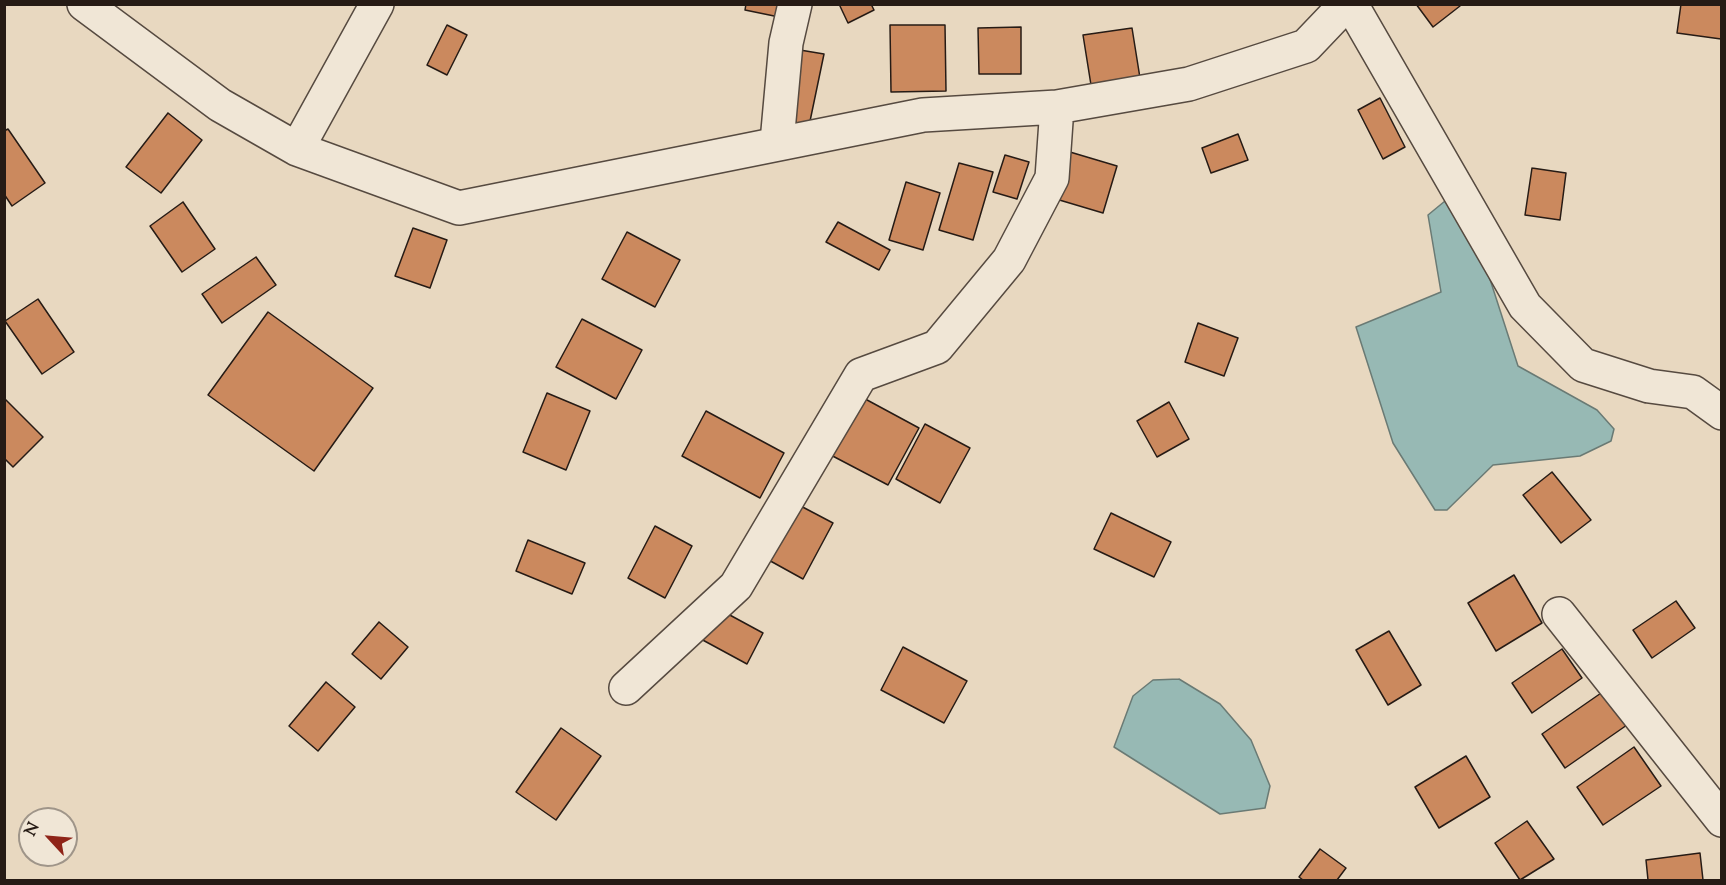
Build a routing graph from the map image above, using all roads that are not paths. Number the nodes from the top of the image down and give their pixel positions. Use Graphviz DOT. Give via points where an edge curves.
graph roads {
  1 [pos="84,4"];
  2 [pos="377,4"];
  3 [pos="795,4"];
  4 [pos="1346,4"];
  5 [pos="1351,4"];
  6 [pos="1057,107"];
  7 [pos="777,142"];
  8 [pos="297,150"];
  9 [pos="1722,413"];
  10 [pos="1559,614"];
  11 [pos="626,688"];
  12 [pos="1722,820"];
  1 -- 8 [label="street" via="220,105"];
  2 -- 8 [label="street"];
  3 -- 7 [label="street" via="786,43"];
  4 -- 6 [label="street" via="1306,46 1188,84"];
  5 -- 9 [label="street" via="1525,306 1583,365 1648,386 1693,392"];
  6 -- 7 [label="street" via="924,115"];
  6 -- 11 [label="street" via="1052,178 1009,260 937,347 861,375 736,586"];
  7 -- 8 [label="street" via="459,208"];
  10 -- 12 [label="street"];
}
